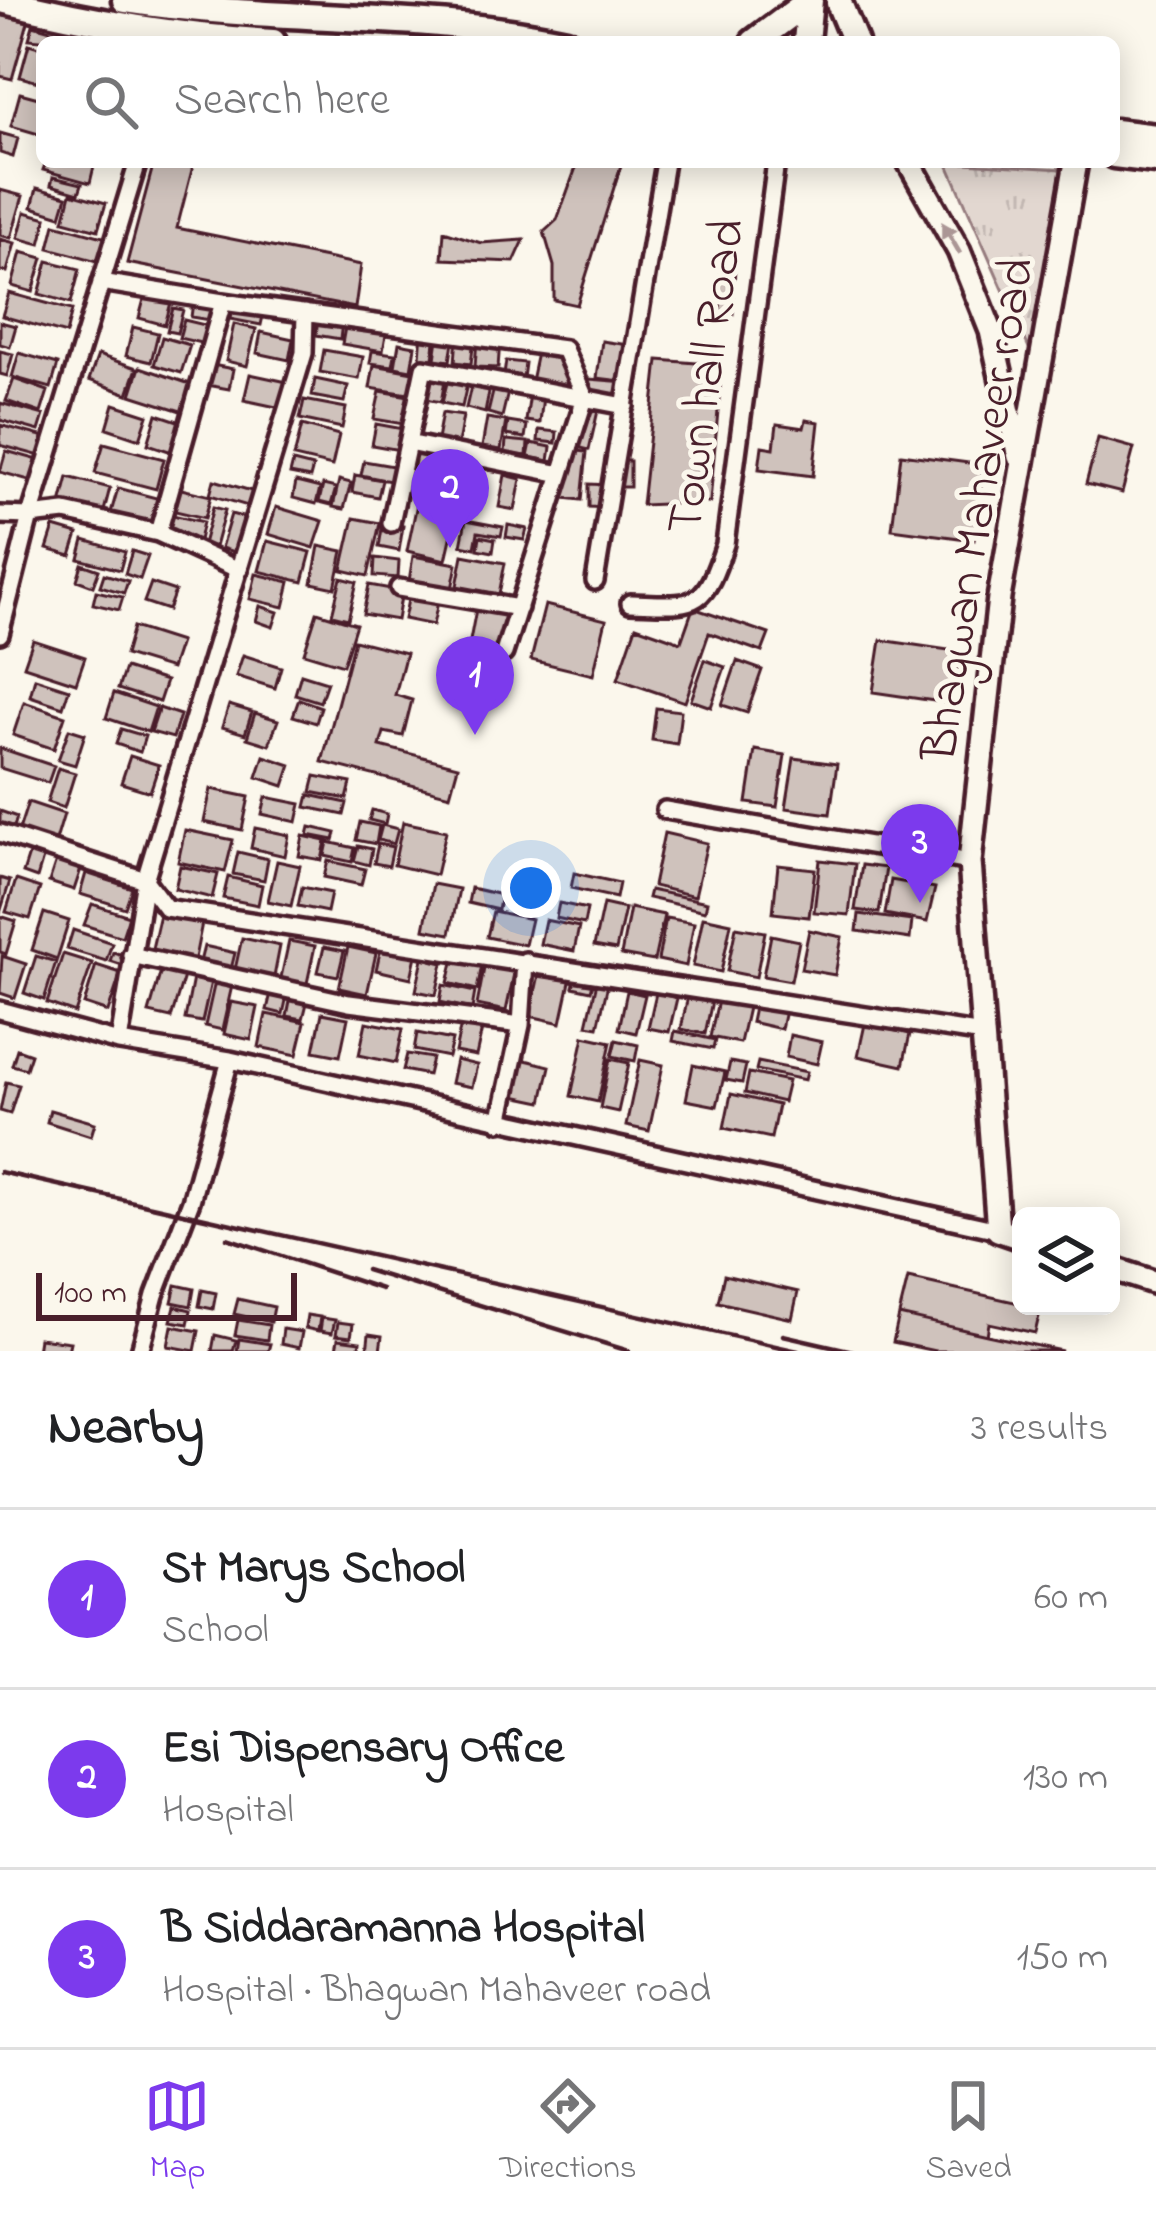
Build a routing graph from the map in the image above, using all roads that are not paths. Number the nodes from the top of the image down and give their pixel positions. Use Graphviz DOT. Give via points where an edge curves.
graph roads {
  1 [pos="2,0"];
  2 [pos="125,0"];
  3 [pos="810,0"];
  4 [pos="839,1"];
  5 [pos="162,36"];
  6 [pos="527,36"];
  7 [pos="762,36"];
  8 [pos="807,36"];
  9 [pos="836,36"];
  10 [pos="853,36"];
  11 [pos="1120,133"];
  12 [pos="1156,137"];
  13 [pos="1120,156"];
  14 [pos="1156,160"];
  15 [pos="136,168"];
  16 [pos="664,168"];
  17 [pos="775,168"];
  18 [pos="911,168"];
  19 [pos="1075,168"];
  20 [pos="101,282"];
  21 [pos="223,302"];
  22 [pos="305,313"];
  23 [pos="585,398"];
  24 [pos="625,406"];
  25 [pos="408,442"];
  26 [pos="1022,469"];
  27 [pos="561,474"];
  28 [pos="0,515"];
  29 [pos="30,516"];
  30 [pos="391,523"];
  31 [pos="158,533"];
  32 [pos="239,569"];
  33 [pos="595,580"];
  34 [pos="399,588"];
  35 [pos="630,603"];
  36 [pos="519,608"];
  37 [pos="0,634"];
  38 [pos="504,653"];
  39 [pos="665,811"];
  40 [pos="0,833"];
  41 [pos="970,862"];
  42 [pos="145,880"];
  43 [pos="131,955"];
  44 [pos="525,961"];
  45 [pos="0,1010"];
  46 [pos="520,1025"];
  47 [pos="983,1034"];
  48 [pos="119,1042"];
  49 [pos="230,1060"];
  50 [pos="500,1122"];
  51 [pos="998,1230"];
  52 [pos="1012,1235"];
  53 [pos="1120,1271"];
  54 [pos="1156,1283"];
  55 [pos="140,1351"];
  1 -- 5 [label="main road"];
  2 -- 6 [label="main road"];
  3 -- 7 [label="main road"];
  3 -- 8 [label="main road"];
  4 -- 9 [label="main road"];
  4 -- 10 [label="main road"];
  11 -- 12 [label="main road"];
  13 -- 14 [label="main road"];
  15 -- 20 [label="street"];
  16 -- 24 [label="street"];
  17 -- 35 [label="street, Town hall Road" via="725,544 713,582 681,604"];
  26 -- 18 [label="street, one-way" via="991,331 959,251"];
  19 -- 26 [label="street, Bhagwan Mahaveer road"];
  20 -- 21 [label="street"];
  20 -- 29 [label="street"];
  21 -- 22 [label="street"];
  21 -- 31 [label="street"];
  22 -- 23 [label="street" via="564,349"];
  22 -- 32 [label="street" via="304,353"];
  23 -- 24 [label="street"];
  23 -- 25 [label="street" via="424,368"];
  23 -- 27 [label="street"];
  24 -- 33 [label="street"];
  25 -- 27 [label="street"];
  25 -- 30 [label="street"];
  26 -- 41 [label="street, Bhagwan Mahaveer road"];
  27 -- 36 [label="street"];
  28 -- 29 [label="street"];
  29 -- 31 [label="street" via="65,512"];
  29 -- 37 [label="street"];
  31 -- 32 [label="street"];
  32 -- 42 [label="street"];
  34 -- 36 [label="street"];
  36 -- 38 [label="street"];
  39 -- 41 [label="street"];
  40 -- 42 [label="street"];
  41 -- 47 [label="street, Bhagwan Mahaveer road"];
  42 -- 43 [label="street"];
  42 -- 44 [label="street" via="166,908"];
  43 -- 46 [label="street" via="350,1003"];
  43 -- 48 [label="street"];
  44 -- 46 [label="street"];
  44 -- 47 [label="street"];
  45 -- 48 [label="street"];
  46 -- 50 [label="street"];
  47 -- 51 [label="street, Bhagwan Mahaveer road"];
  48 -- 49 [label="street"];
  49 -- 50 [label="street"];
  49 -- 55 [label="street"];
  50 -- 51 [label="street"];
  51 -- 52 [label="street"];
  53 -- 54 [label="street"];
}
